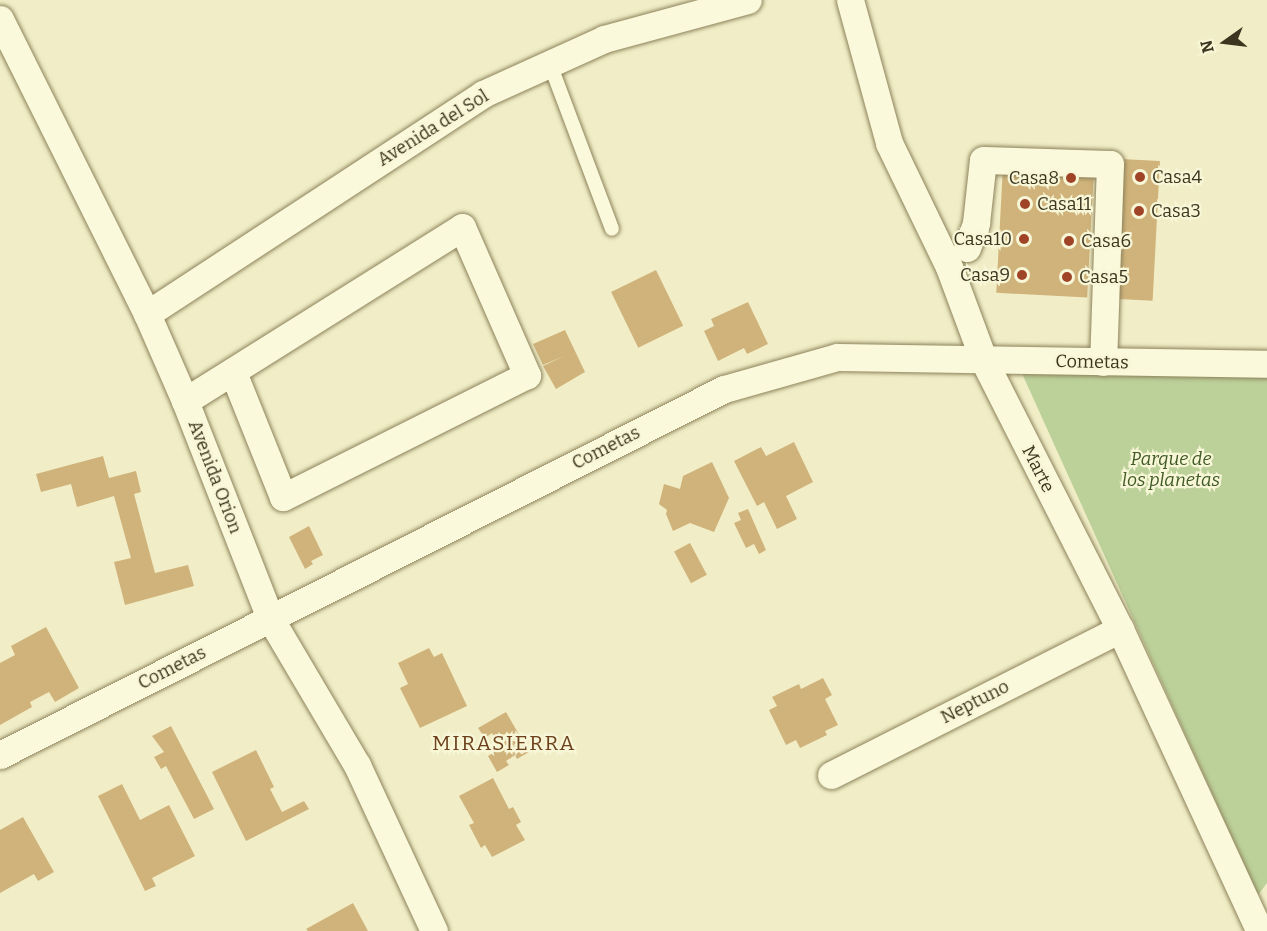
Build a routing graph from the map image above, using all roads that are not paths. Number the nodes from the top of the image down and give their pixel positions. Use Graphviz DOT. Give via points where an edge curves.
graph roads {
  1 [pos="748,0"];
  2 [pos="850,0"];
  3 [pos="0,19"];
  4 [pos="550,64"];
  5 [pos="612,229"];
  6 [pos="967,248"];
  7 [pos="147,314"];
  8 [pos="984,361"];
  9 [pos="1102,362"];
  10 [pos="1267,364"];
  11 [pos="233,372"];
  12 [pos="185,401"];
  13 [pos="270,618"];
  14 [pos="1120,629"];
  15 [pos="0,755"];
  16 [pos="831,775"];
  17 [pos="1260,923"];
  18 [pos="434,931"];
  1 -- 4 [label="street, Avenida del Sol" via="604,39"];
  2 -- 8 [label="street, Marte" via="889,143 949,267"];
  3 -- 7 [label="street, Avenida Orion"];
  4 -- 5 [label="lane"];
  4 -- 7 [label="street, Avenida del Sol" via="483,94"];
  6 -- 9 [label="street" via="976,223 983,160 1110,164"];
  7 -- 12 [label="street, Avenida Orion"];
  8 -- 9 [label="street, Cometas"];
  8 -- 13 [label="street, Cometas" via="837,357 724,389"];
  8 -- 14 [label="street, Marte"];
  9 -- 10 [label="street, Cometas"];
  11 -- 11 [label="street" via="462,228 527,375 283,497"];
  11 -- 12 [label="street"];
  12 -- 13 [label="street, Avenida Orion"];
  13 -- 15 [label="street, Cometas"];
  13 -- 18 [label="street, Avenida Orion" via="357,765"];
  14 -- 16 [label="street, Neptuno"];
  14 -- 17 [label="street, Marte"];
}
